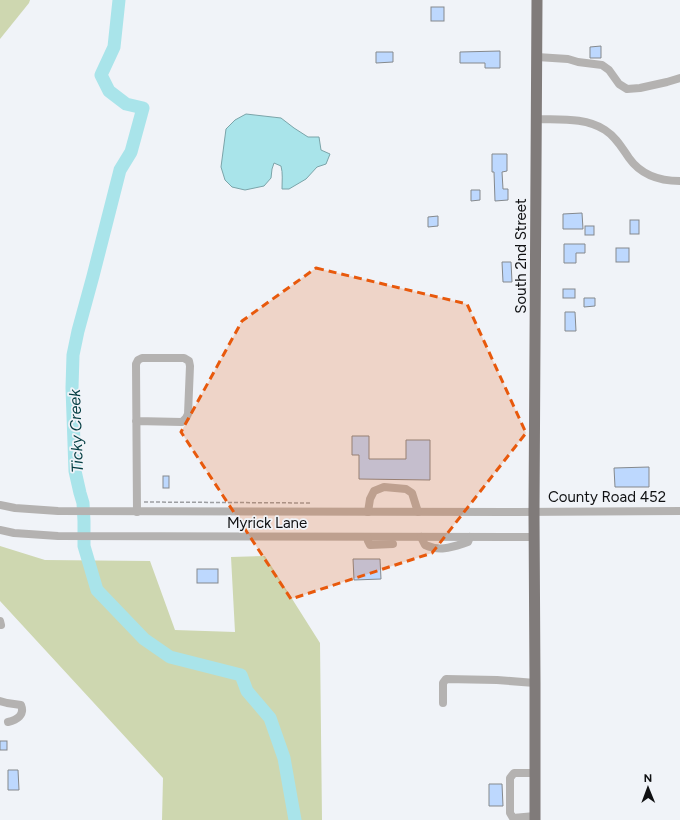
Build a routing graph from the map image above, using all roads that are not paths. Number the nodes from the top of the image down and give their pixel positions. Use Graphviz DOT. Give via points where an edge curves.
graph roads {
  1 [pos="537,0"];
  2 [pos="537,56"];
  3 [pos="680,78"];
  4 [pos="536,119"];
  5 [pos="680,181"];
  6 [pos="136,421"];
  7 [pos="0,505"];
  8 [pos="680,511"];
  9 [pos="137,512"];
  10 [pos="368,512"];
  11 [pos="418,512"];
  12 [pos="534,512"];
  13 [pos="0,530"];
  14 [pos="367,537"];
  15 [pos="534,537"];
  16 [pos="393,544"];
  17 [pos="535,683"];
  18 [pos="0,701"];
  19 [pos="443,703"];
  20 [pos="8,722"];
  21 [pos="535,773"];
  22 [pos="535,818"];
  1 -- 2 [label="main road, South 2nd Street"];
  2 -- 3 [label="street" via="568,58 602,65 627,89"];
  2 -- 4 [label="main road, South 2nd Street"];
  4 -- 5 [label="street" via="585,121 596,125 615,138 635,166 645,173 663,180"];
  4 -- 12 [label="main road, South 2nd Street"];
  6 -- 6 [label="street" via="138,360 184,358 189,361 186,418 182,422"];
  6 -- 9 [label="street"];
  7 -- 9 [label="street, Myrick Lane" via="58,511"];
  8 -- 12 [label="street, County Road 452"];
  9 -- 10 [label="street, Myrick Lane"];
  10 -- 11 [label="street, Myrick Lane"];
  10 -- 11 [label="street" via="374,491 384,488 406,489 412,493"];
  11 -- 12 [label="street, Myrick Lane"];
  12 -- 15 [label="main road, South 2nd Street"];
  13 -- 14 [label="street, Myrick Lane" via="58,536"];
  14 -- 15 [label="street, Myrick Lane"];
  14 -- 16 [label="street" via="370,544"];
  15 -- 17 [label="main road, South 2nd Street"];
  17 -- 19 [label="street" via="446,679 443,683"];
  17 -- 21 [label="main road, South 2nd Street"];
  18 -- 20 [label="street" via="22,705 21,715"];
  21 -- 22 [label="main road, South 2nd Street"];
  21 -- 22 [label="street" via="514,773 510,778 510,813 513,818"];
}
